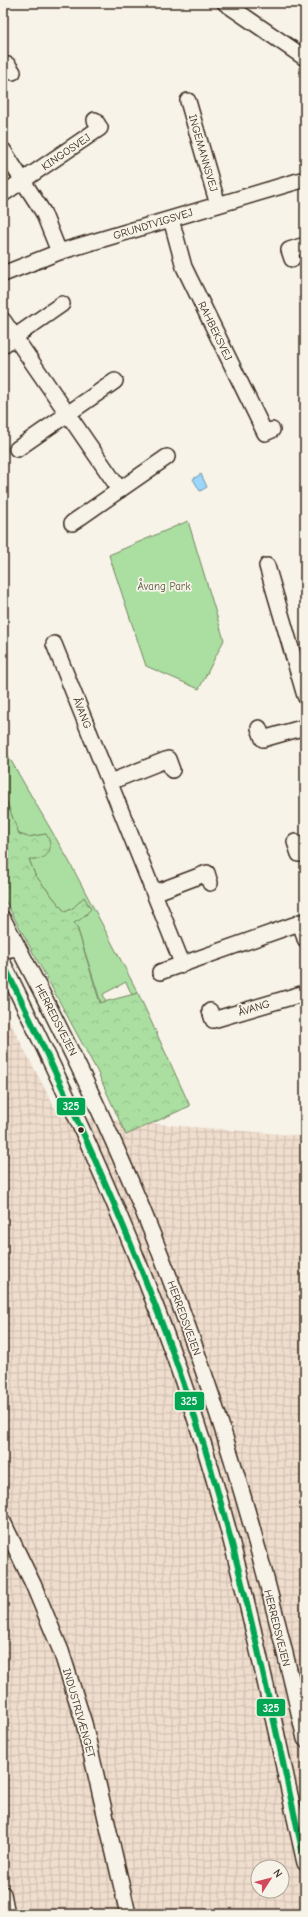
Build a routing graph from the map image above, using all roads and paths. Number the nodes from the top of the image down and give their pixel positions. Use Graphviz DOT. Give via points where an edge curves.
graph roads {
  1 [pos="225,3"];
  2 [pos="305,58"];
  3 [pos="188,101"];
  4 [pos="95,120"];
  5 [pos="3,150"];
  6 [pos="305,179"];
  7 [pos="24,180"];
  8 [pos="3,194"];
  9 [pos="218,204"];
  10 [pos="170,219"];
  11 [pos="305,245"];
  12 [pos="59,252"];
  13 [pos="292,259"];
  14 [pos="3,274"];
  15 [pos="62,304"];
  16 [pos="3,320"];
  17 [pos="9,341"];
  18 [pos="115,380"];
  19 [pos="67,414"];
  20 [pos="272,430"];
  21 [pos="17,449"];
  22 [pos="167,457"];
  23 [pos="120,490"];
  24 [pos="72,523"];
  25 [pos="267,566"];
  26 [pos="54,644"];
  27 [pos="305,696"];
  28 [pos="305,727"];
  29 [pos="259,728"];
  30 [pos="172,770"];
  31 [pos="110,782"];
  32 [pos="210,883"];
  33 [pos="154,893"];
  34 [pos="3,919"];
  35 [pos="302,921"];
  36 [pos="305,939"];
  37 [pos="18,948"];
  38 [pos="3,950"];
  39 [pos="182,963"];
  40 [pos="3,964"];
  41 [pos="160,972"];
  42 [pos="305,993"];
  43 [pos="210,1011"];
  44 [pos="3,1522"];
  45 [pos="305,1739"];
  46 [pos="305,1863"];
  47 [pos="3,1894"];
  48 [pos="7,1914"];
  49 [pos="128,1914"];
  1 -- 2 [label="street"];
  3 -- 9 [label="street, INGEMANNSVEJ"];
  4 -- 7 [label="street, KINGOSVEJ" via="100,128"];
  5 -- 7 [label="street"];
  6 -- 9 [label="street, GRUNDTVIGSVEJ"];
  7 -- 8 [label="street, KINGOSVEJ"];
  7 -- 12 [label="street" via="43,212"];
  9 -- 10 [label="street, GRUNDTVIGSVEJ"];
  10 -- 12 [label="street, GRUNDTVIGSVEJ"];
  10 -- 20 [label="street, RAHBEKSVEJ" via="187,274 265,433"];
  11 -- 13 [label="street" via="289,250"];
  12 -- 14 [label="street, GRUNDTVIGSVEJ"];
  15 -- 17 [label="street"];
  16 -- 17 [label="street"];
  17 -- 19 [label="street"];
  18 -- 19 [label="street"];
  19 -- 21 [label="street"];
  19 -- 23 [label="street"];
  22 -- 23 [label="street"];
  23 -- 24 [label="street"];
  25 -- 27 [label="street"];
  26 -- 31 [label="street, ÅVANG"];
  28 -- 29 [label="street" via="263,739"];
  30 -- 31 [label="street" via="168,759"];
  31 -- 33 [label="street, ÅVANG"];
  32 -- 33 [label="street" via="207,873"];
  33 -- 39 [label="street, ÅVANG"];
  34 -- 37 [label="street, HERREDSVEJEN"];
  35 -- 36 [label="street"];
  35 -- 39 [label="street"];
  37 -- 38 [label="street"];
  37 -- 40 [label="street"];
  37 -- 45 [label="street, HERREDSVEJEN" via="61,1028 117,1148 183,1312 226,1442 255,1541"];
  39 -- 41 [label="street"];
  40 -- 46 [label="street, HERREDSVEJEN" via="82,1129 124,1226 171,1346 205,1449 238,1564"];
  42 -- 43 [label="street, ÅVANG" via="213,1020"];
  44 -- 49 [label="street, INDUSTRIVÆNGET" via="54,1634 78,1705"];
  47 -- 48 [label="street"];
}
